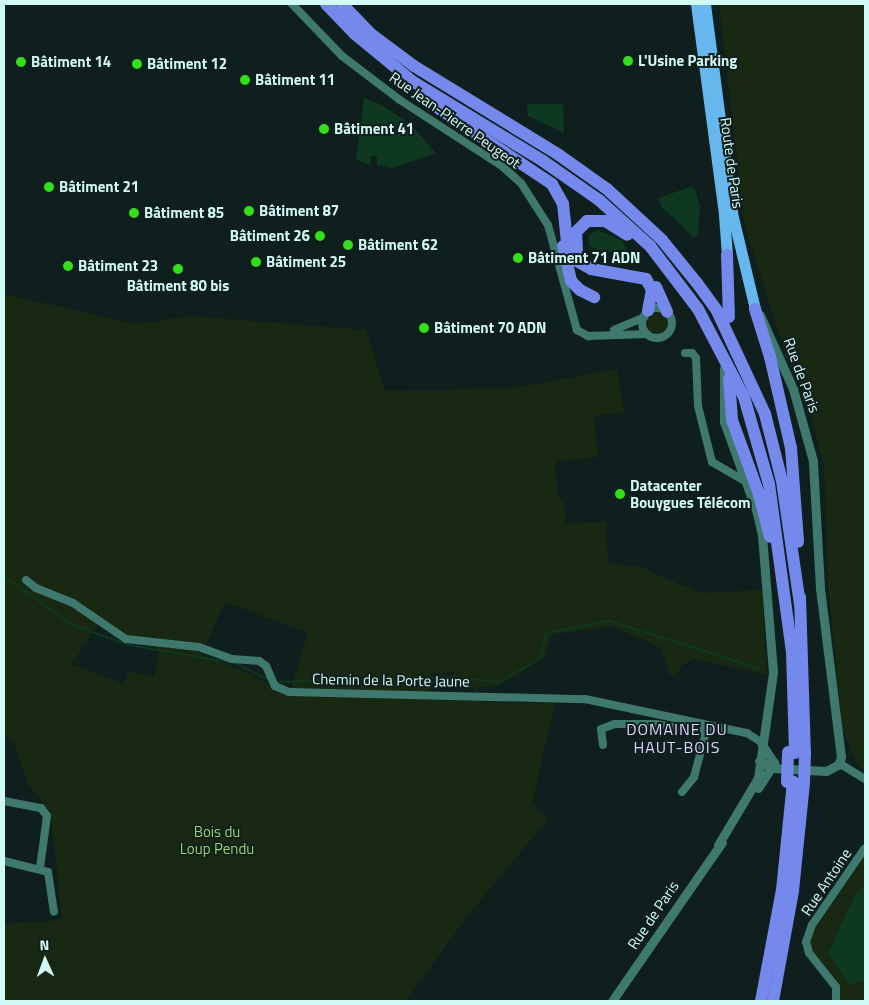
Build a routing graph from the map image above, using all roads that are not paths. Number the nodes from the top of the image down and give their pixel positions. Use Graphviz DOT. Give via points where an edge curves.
graph roads {
  1 [pos="292,4"];
  2 [pos="326,4"];
  3 [pos="342,4"];
  4 [pos="349,4"];
  5 [pos="690,4"];
  6 [pos="696,4"];
  7 [pos="705,4"];
  8 [pos="355,34"];
  9 [pos="414,66"];
  10 [pos="705,75"];
  11 [pos="539,174"];
  12 [pos="726,255"];
  13 [pos="594,296"];
  14 [pos="693,300"];
  15 [pos="755,309"];
  16 [pos="667,312"];
  17 [pos="646,314"];
  18 [pos="727,314"];
  19 [pos="608,334"];
  20 [pos="647,334"];
  21 [pos="685,353"];
  22 [pos="727,373"];
  23 [pos="736,459"];
  24 [pos="724,469"];
  25 [pos="745,482"];
  26 [pos="26,580"];
  27 [pos="800,605"];
  28 [pos="718,726"];
  29 [pos="706,732"];
  30 [pos="761,742"];
  31 [pos="603,745"];
  32 [pos="796,753"];
  33 [pos="768,762"];
  34 [pos="840,763"];
  35 [pos="865,779"];
  36 [pos="795,782"];
  37 [pos="682,792"];
  38 [pos="4,801"];
  39 [pos="718,845"];
  40 [pos="865,848"];
  41 [pos="4,862"];
  42 [pos="40,868"];
  43 [pos="54,912"];
  44 [pos="612,1001"];
  45 [pos="761,1001"];
  46 [pos="773,1001"];
  47 [pos="836,1001"];
  1 -- 19 [label="street, Rue Jean-Pierre Peugeot" via="363,73 503,167 521,183 548,225 577,330 588,336"];
  2 -- 8 [label="highway"];
  3 -- 9 [label="highway" via="371,34"];
  4 -- 9 [label="highway"];
  5 -- 10 [label="main road"];
  6 -- 10 [label="main road"];
  7 -- 15 [label="main road, Rue de Paris" via="732,213"];
  8 -- 11 [label="highway" via="381,64 426,100"];
  8 -- 14 [label="highway" via="412,81 599,200 650,246"];
  9 -- 27 [label="highway" via="607,189 662,240 711,302 741,358 765,414 782,481"];
  10 -- 12 [label="main road, Route de Paris" via="724,215"];
  11 -- 13 [label="highway" via="558,206 569,275 580,290"];
  11 -- 17 [label="highway" via="561,198 567,243 575,260 590,269 646,279 652,290"];
  12 -- 18 [label="highway"];
  14 -- 16 [label="highway" via="617,227 597,219 582,224 575,237 581,256 591,262 648,274 654,280"];
  14 -- 32 [label="highway" via="744,396 767,476 792,651"];
  15 -- 27 [label="highway" via="791,448"];
  15 -- 34 [label="street, Rue de Paris" via="764,320 793,389 813,461 820,588"];
  16 -- 17 [label="street" via="658,308"];
  16 -- 20 [label="street" via="672,320 668,334 659,338"];
  17 -- 19 [label="street"];
  17 -- 20 [label="street" via="642,326"];
  19 -- 20 [label="street, Rue Jean-Pierre Peugeot"];
  21 -- 24 [label="street" via="692,353 696,358 698,406 712,462"];
  22 -- 23 [label="street" via="724,422"];
  22 -- 32 [label="highway" via="732,420 759,494 770,538"];
  23 -- 24 [label="street"];
  23 -- 25 [label="street"];
  24 -- 25 [label="street"];
  25 -- 30 [label="street" via="762,535 772,657 771,694"];
  26 -- 28 [label="street, Chemin de la Porte Jaune" via="36,588 73,603 126,639 200,647 232,659 259,661 266,666 272,681 289,692 584,699"];
  27 -- 32 [label="highway"];
  28 -- 29 [label="street"];
  28 -- 30 [label="street, Chemin de la Porte Jaune" via="748,733"];
  29 -- 31 [label="street" via="655,724 615,724 601,729"];
  29 -- 37 [label="street" via="694,777"];
  30 -- 33 [label="street"];
  32 -- 36 [label="highway"];
  33 -- 34 [label="street" via="829,771"];
  33 -- 39 [label="street, Rue de Paris"];
  33 -- 39 [label="street, Rue de Paris"];
  34 -- 35 [label="street"];
  36 -- 45 [label="highway" via="782,890"];
  36 -- 46 [label="highway" via="793,891"];
  38 -- 42 [label="street" via="41,808 47,816"];
  39 -- 44 [label="street, Rue de Paris"];
  40 -- 47 [label="street, Rue Antoine" via="812,925 806,949 836,986"];
  41 -- 42 [label="street"];
  42 -- 43 [label="street" via="50,874"];
}
